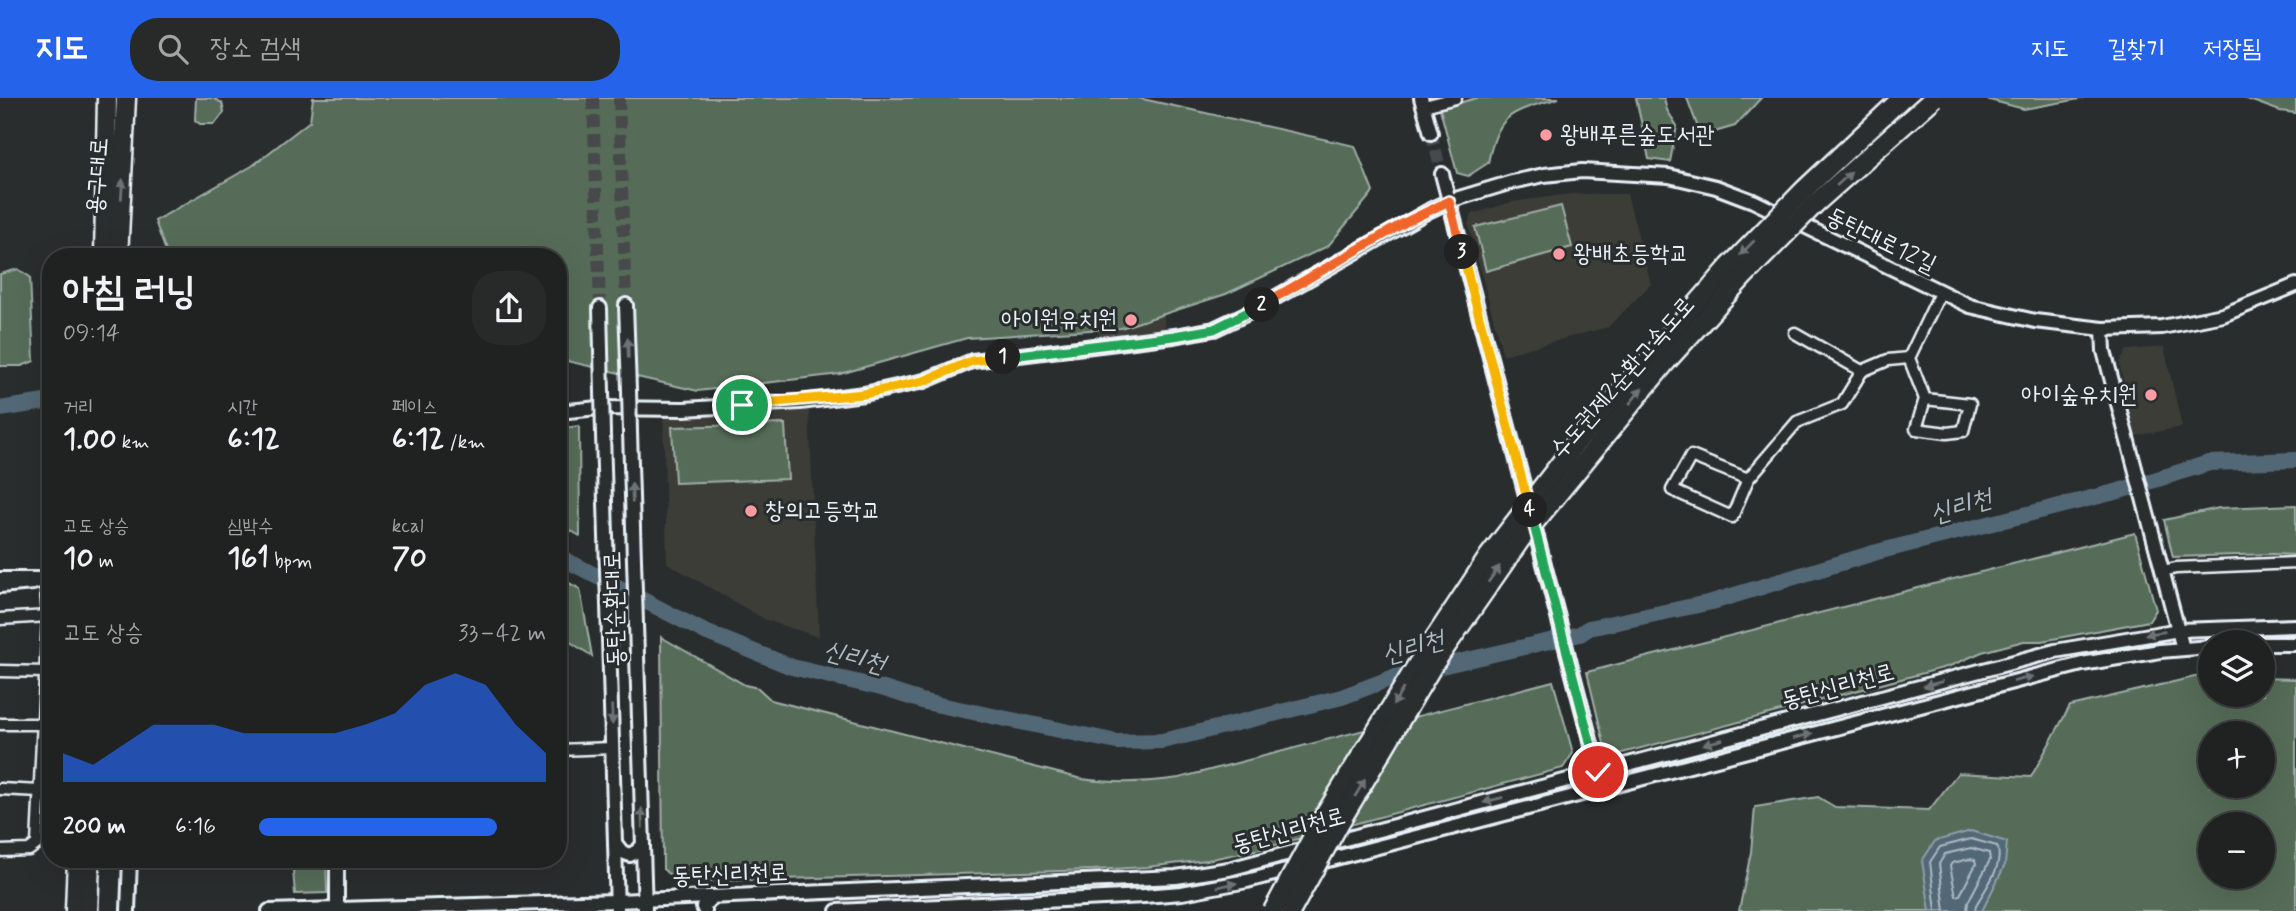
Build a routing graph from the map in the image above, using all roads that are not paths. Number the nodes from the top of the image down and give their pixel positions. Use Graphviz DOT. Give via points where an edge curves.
graph roads {
  1 [pos="107,98"];
  2 [pos="126,98"];
  3 [pos="1455,98"];
  4 [pos="1902,98"];
  5 [pos="1934,98"];
  6 [pos="1423,102"];
  7 [pos="1431,133"];
  8 [pos="1442,174"];
  9 [pos="1449,201"];
  10 [pos="104,248"];
  11 [pos="119,248"];
  12 [pos="2296,285"];
  13 [pos="1940,293"];
  14 [pos="626,305"];
  15 [pos="600,308"];
  16 [pos="2103,329"];
  17 [pos="1795,333"];
  18 [pos="1909,358"];
  19 [pos="1862,371"];
  20 [pos="1925,399"];
  21 [pos="567,411"];
  22 [pos="1748,479"];
  23 [pos="2296,563"];
  24 [pos="2163,571"];
  25 [pos="42,578"];
  26 [pos="0,579"];
  27 [pos="42,580"];
  28 [pos="0,586"];
  29 [pos="42,616"];
  30 [pos="0,620"];
  31 [pos="2296,626"];
  32 [pos="2179,630"];
  33 [pos="2275,644"];
  34 [pos="2296,644"];
  35 [pos="2198,648"];
  36 [pos="2183,649"];
  37 [pos="0,671"];
  38 [pos="42,672"];
  39 [pos="0,724"];
  40 [pos="42,724"];
  41 [pos="613,748"];
  42 [pos="567,750"];
  43 [pos="1646,759"];
  44 [pos="1598,772"];
  45 [pos="1653,776"];
  46 [pos="42,779"];
  47 [pos="1552,784"];
  48 [pos="0,789"];
  49 [pos="1602,789"];
  50 [pos="40,791"];
  51 [pos="1558,800"];
  52 [pos="615,843"];
  53 [pos="643,845"];
  54 [pos="0,851"];
  55 [pos="77,868"];
  56 [pos="90,868"];
  57 [pos="130,868"];
  58 [pos="337,868"];
  59 [pos="1176,877"];
  60 [pos="1118,880"];
  61 [pos="1065,882"];
  62 [pos="1174,894"];
  63 [pos="712,897"];
  64 [pos="1118,897"];
  65 [pos="1062,900"];
  66 [pos="557,902"];
  67 [pos="645,905"];
  68 [pos="617,906"];
  69 [pos="337,910"];
  70 [pos="75,911"];
  71 [pos="88,911"];
  72 [pos="128,911"];
  73 [pos="269,911"];
  74 [pos="568,911"];
  75 [pos="705,911"];
  76 [pos="837,911"];
  77 [pos="1118,911"];
  78 [pos="1273,911"];
  79 [pos="1291,911"];
  1 -- 10 [label="highway, 용구대로"];
  11 -- 2 [label="highway, 용구대로, one-way"];
  3 -- 6 [label="street"];
  4 -- 78 [label="highway, 수도권제2순환고속도로, one-way, bridge" via="1730,266 1577,442 1489,556 1417,665 1323,818"];
  79 -- 5 [label="highway, 수도권제2순환고속도로, one-way, bridge" via="1433,665 1520,540 1638,394 1743,277 1816,203"];
  6 -- 7 [label="main road"];
  8 -- 9 [label="main road"];
  9 -- 13 [label="main road, 동탄대로12길" via="1512,182 1582,171 1669,176 1753,201"];
  9 -- 21 [label="main road, 동탄대로12길" via="1214,329 972,361 924,381 864,394 684,409"];
  9 -- 44 [label="main road"];
  12 -- 16 [label="main road, 동탄대로12길" via="2198,321"];
  13 -- 16 [label="main road, 동탄대로12길" via="2013,317"];
  13 -- 18 [label="street"];
  53 -- 14 [label="main road, 동탄순환대로, one-way, bridge"];
  15 -- 41 [label="main road, 동탄순환대로, one-way, bridge"];
  16 -- 24 [label="main road" via="2104,351"];
  17 -- 19 [label="street"];
  18 -- 19 [label="street" via="1888,360"];
  18 -- 20 [label="street"];
  19 -- 22 [label="street" via="1842,404 1797,422"];
  20 -- 20 [label="street" via="1916,429 1963,431 1970,404"];
  22 -- 22 [label="street" via="1691,456 1672,490 1732,517"];
  23 -- 24 [label="street"];
  24 -- 32 [label="main road"];
  25 -- 26 [label="main road"];
  27 -- 28 [label="main road"];
  29 -- 30 [label="street"];
  31 -- 32 [label="main road, 동탄신리천로"];
  32 -- 36 [label="main road"];
  32 -- 43 [label="main road, 동탄신리천로, one-way" via="2055,651"];
  33 -- 34 [label="main road"];
  35 -- 36 [label="main road, 동탄신리천로"];
  45 -- 36 [label="main road, 동탄신리천로, one-way" via="2082,664"];
  37 -- 38 [label="street"];
  39 -- 40 [label="street"];
  41 -- 42 [label="street"];
  41 -- 52 [label="main road, 동탄순환대로"];
  43 -- 44 [label="main road, 동탄신리천로"];
  43 -- 45 [label="main road" via="1643,769"];
  44 -- 47 [label="main road, 동탄신리천로"];
  44 -- 49 [label="main road"];
  45 -- 49 [label="main road, 동탄신리천로"];
  46 -- 50 [label="street"];
  47 -- 51 [label="main road" via="1561,790"];
  47 -- 59 [label="main road, 동탄신리천로, one-way" via="1229,869"];
  48 -- 50 [label="street"];
  49 -- 51 [label="main road, 동탄신리천로"];
  50 -- 54 [label="street" via="37,844 29,850"];
  62 -- 51 [label="main road, 동탄신리천로, one-way" via="1247,881"];
  52 -- 53 [label="main road" via="630,855"];
  52 -- 68 [label="main road, 동탄순환대로"];
  53 -- 67 [label="main road, 동탄순환대로"];
  55 -- 70 [label="highway"];
  56 -- 71 [label="highway"];
  57 -- 72 [label="main road"];
  58 -- 69 [label="main road"];
  59 -- 60 [label="main road, 동탄신리천로"];
  59 -- 62 [label="main road" via="1166,886"];
  60 -- 61 [label="main road, 동탄신리천로"];
  60 -- 64 [label="main road"];
  61 -- 63 [label="main road, 동탄신리천로"];
  61 -- 65 [label="main road" via="1073,892"];
  62 -- 64 [label="main road, 동탄신리천로"];
  63 -- 67 [label="main road, 동탄신리천로"];
  63 -- 75 [label="main road"];
  64 -- 65 [label="main road, 동탄신리천로"];
  64 -- 77 [label="main road"];
  65 -- 76 [label="main road, 동탄신리천로"];
  66 -- 68 [label="main road, 동탄신리천로"];
  66 -- 69 [label="main road, 동탄신리천로"];
  66 -- 74 [label="main road"];
  67 -- 68 [label="main road, 동탄신리천로"];
  69 -- 73 [label="main road, 동탄신리천로"];
}
